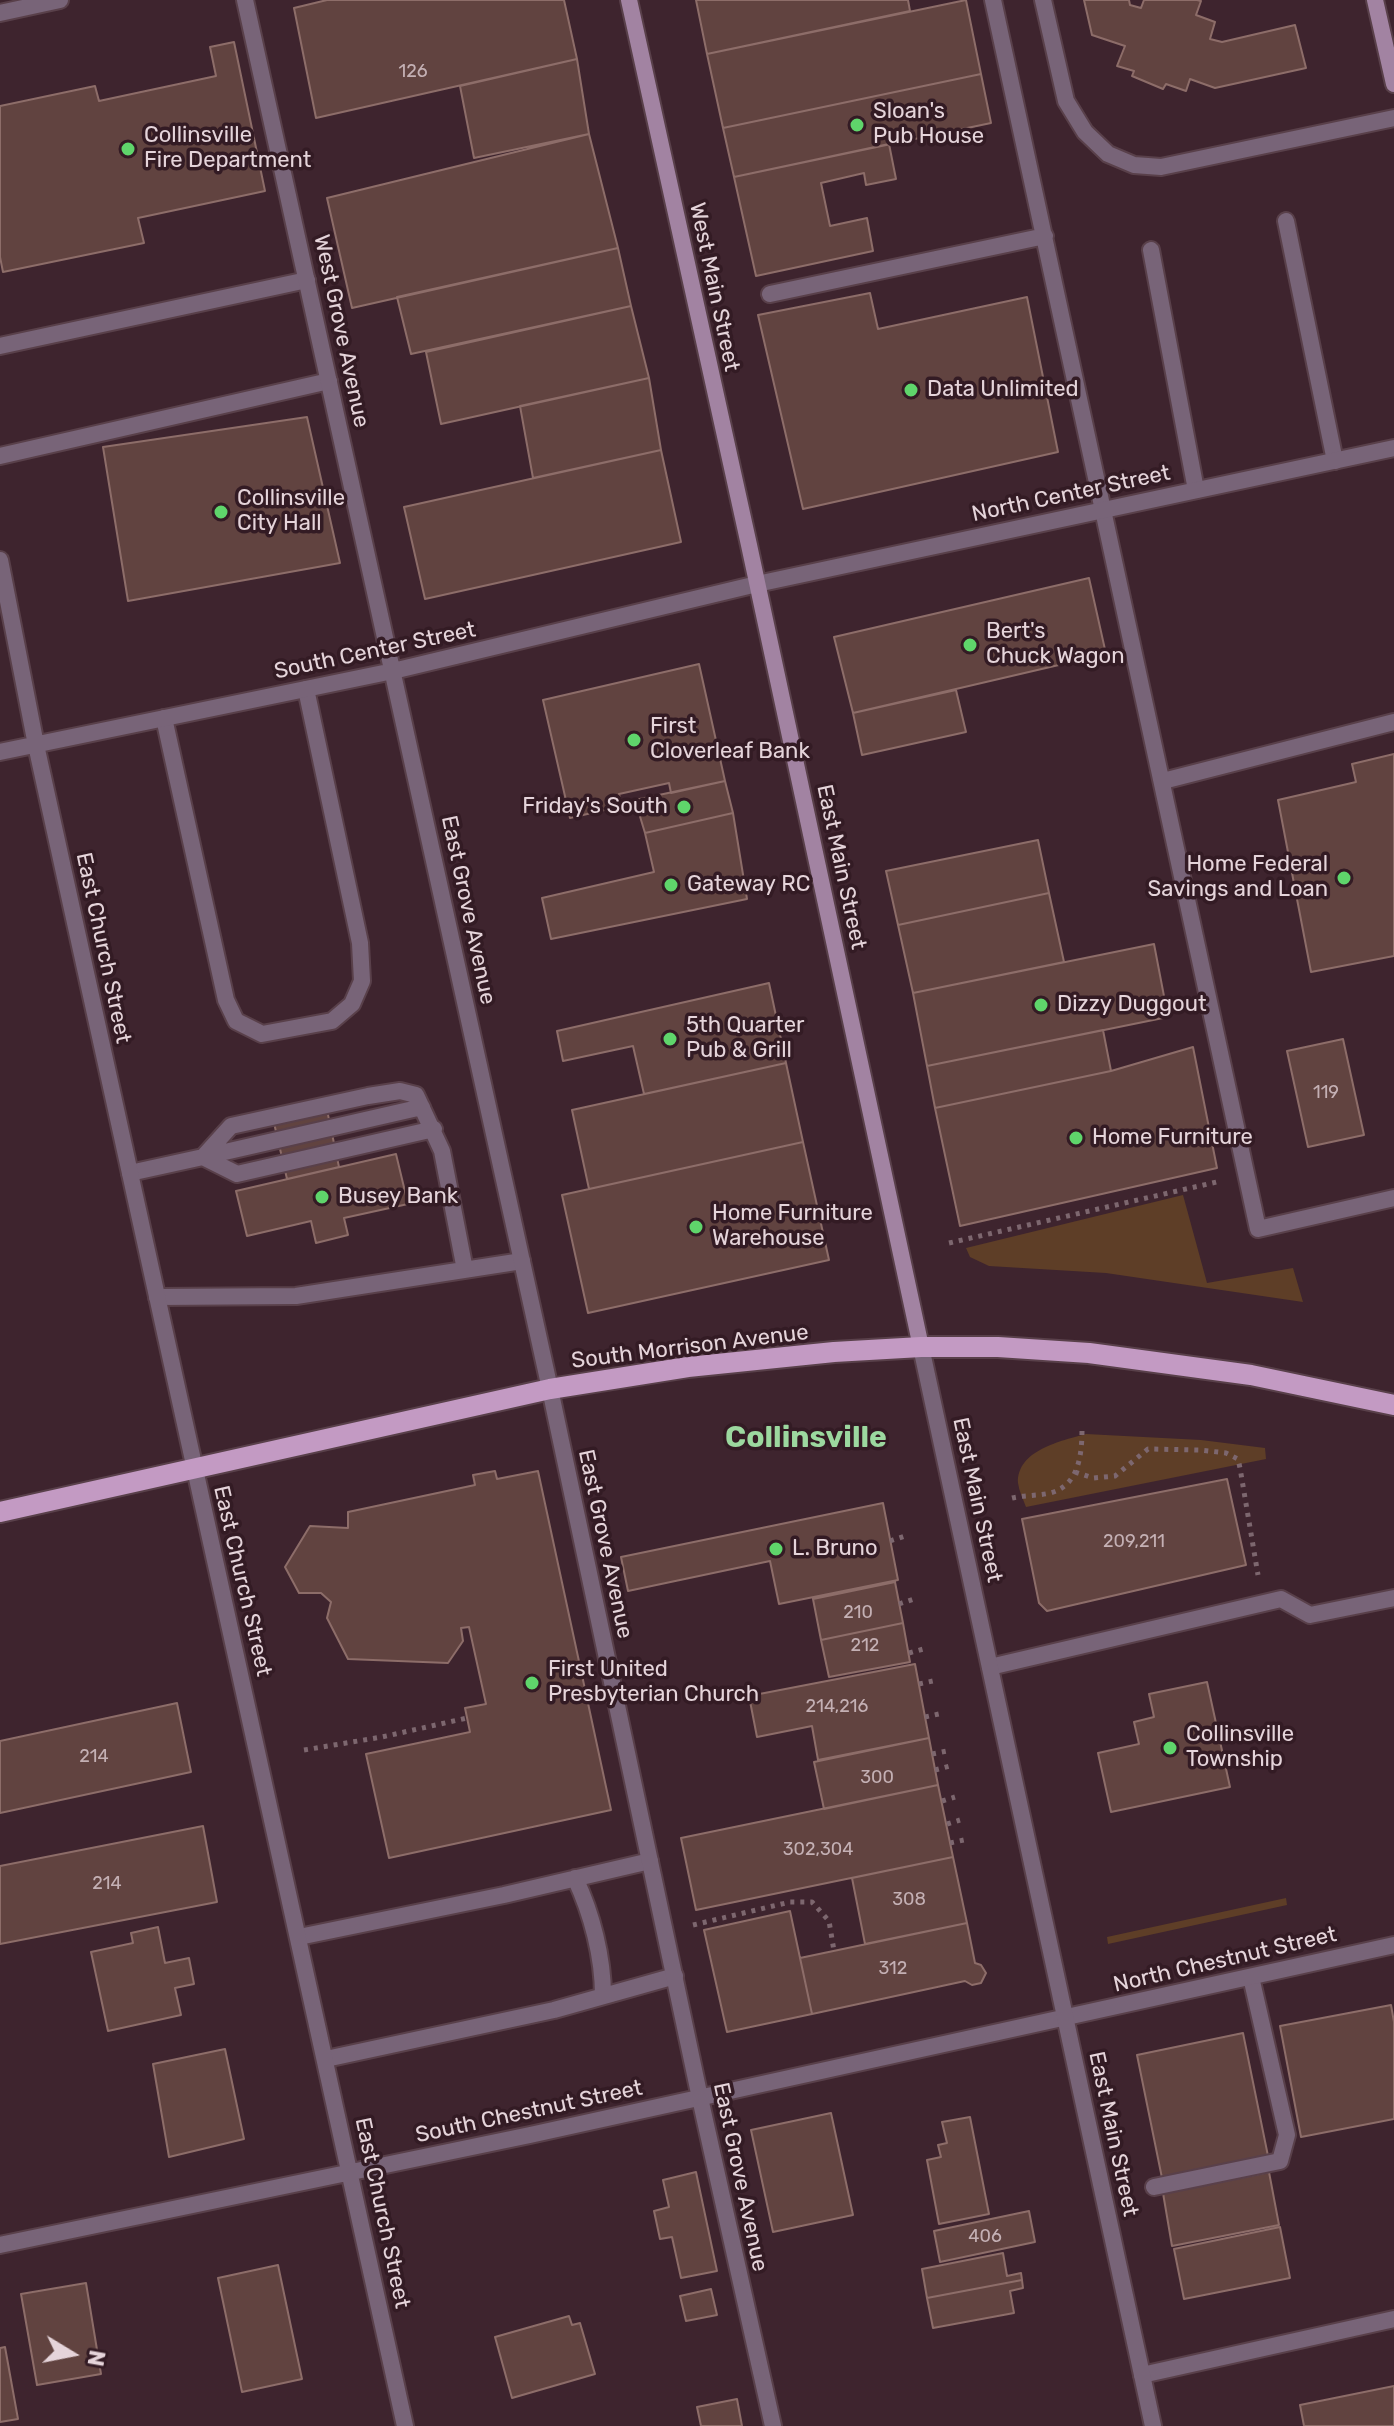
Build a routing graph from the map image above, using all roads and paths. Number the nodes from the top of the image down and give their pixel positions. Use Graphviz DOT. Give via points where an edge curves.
graph roads {
  1 [pos="60,0"];
  2 [pos="245,0"];
  3 [pos="629,0"];
  4 [pos="993,0"];
  5 [pos="1043,0"];
  6 [pos="1375,0"];
  7 [pos="0,13"];
  8 [pos="1394,84"];
  9 [pos="1394,118"];
  10 [pos="1286,221"];
  11 [pos="1045,236"];
  12 [pos="1151,250"];
  13 [pos="307,280"];
  14 [pos="770,294"];
  15 [pos="0,346"];
  16 [pos="329,381"];
  17 [pos="1394,448"];
  18 [pos="0,456"];
  19 [pos="1335,461"];
  20 [pos="1196,490"];
  21 [pos="1104,510"];
  22 [pos="0,560"];
  23 [pos="757,584"];
  24 [pos="393,671"];
  25 [pos="306,689"];
  26 [pos="164,718"];
  27 [pos="1394,722"];
  28 [pos="36,745"];
  29 [pos="0,752"];
  30 [pos="1163,781"];
  31 [pos="422,1107"];
  32 [pos="434,1129"];
  33 [pos="203,1157"];
  34 [pos="130,1173"];
  35 [pos="1247,1175"];
  36 [pos="1394,1198"];
  37 [pos="949,1243"];
  38 [pos="522,1261"];
  39 [pos="465,1270"];
  40 [pos="157,1297"];
  41 [pos="921,1347"];
  42 [pos="550,1389"];
  43 [pos="1394,1405"];
  44 [pos="1082,1429"];
  45 [pos="194,1469"];
  46 [pos="1075,1472"];
  47 [pos="1012,1498"];
  48 [pos="0,1512"];
  49 [pos="905,1536"];
  50 [pos="890,1541"];
  51 [pos="1258,1576"];
  52 [pos="917,1598"];
  53 [pos="1394,1598"];
  54 [pos="899,1604"];
  55 [pos="927,1648"];
  56 [pos="909,1653"];
  57 [pos="990,1667"];
  58 [pos="933,1681"];
  59 [pos="919,1684"];
  60 [pos="939,1714"];
  61 [pos="925,1717"];
  62 [pos="467,1718"];
  63 [pos="304,1750"];
  64 [pos="947,1751"];
  65 [pos="932,1754"];
  66 [pos="950,1766"];
  67 [pos="935,1770"];
  68 [pos="955,1797"];
  69 [pos="942,1801"];
  70 [pos="960,1820"];
  71 [pos="947,1824"];
  72 [pos="964,1840"];
  73 [pos="950,1843"];
  74 [pos="650,1861"];
  75 [pos="575,1878"];
  76 [pos="665,1932"];
  77 [pos="299,1937"];
  78 [pos="1394,1945"];
  79 [pos="834,1951"];
  80 [pos="675,1976"];
  81 [pos="1251,1977"];
  82 [pos="603,1996"];
  83 [pos="1066,2018"];
  84 [pos="326,2059"];
  85 [pos="700,2098"];
  86 [pos="351,2171"];
  87 [pos="1154,2187"];
  88 [pos="0,2245"];
  89 [pos="1394,2319"];
  90 [pos="1142,2375"];
  91 [pos="405,2426"];
  92 [pos="773,2426"];
  93 [pos="1153,2426"];
  1 -- 7 [label="street"];
  2 -- 13 [label="street, West Grove Avenue"];
  3 -- 23 [label="main road, West Main Street"];
  4 -- 11 [label="street"];
  5 -- 9 [label="street" via="1066,101 1085,132 1108,154 1134,165 1161,167"];
  6 -- 8 [label="main road"];
  10 -- 19 [label="street"];
  11 -- 14 [label="street"];
  11 -- 21 [label="street"];
  12 -- 20 [label="street"];
  13 -- 15 [label="street"];
  13 -- 16 [label="street, West Grove Avenue"];
  16 -- 18 [label="street"];
  16 -- 24 [label="street, West Grove Avenue"];
  17 -- 19 [label="street, North Center Street"];
  19 -- 20 [label="street, North Center Street"];
  20 -- 21 [label="street, North Center Street"];
  21 -- 23 [label="street, North Center Street"];
  21 -- 30 [label="street"];
  22 -- 28 [label="street, East Church Street"];
  23 -- 24 [label="street, South Center Street"];
  23 -- 41 [label="main road, East Main Street"];
  24 -- 25 [label="street, South Center Street"];
  24 -- 38 [label="street, East Grove Avenue"];
  25 -- 26 [label="street, South Center Street"];
  25 -- 26 [label="street" via="360,943 362,981 352,1004 332,1021 262,1034 236,1021 226,1000"];
  26 -- 28 [label="street, South Center Street"];
  27 -- 30 [label="street"];
  28 -- 29 [label="street, South Center Street"];
  28 -- 34 [label="street, East Church Street"];
  30 -- 35 [label="street"];
  31 -- 32 [label="street"];
  31 -- 33 [label="street"];
  31 -- 33 [label="street" via="416,1095 400,1091 231,1126"];
  32 -- 33 [label="street" via="237,1174"];
  32 -- 39 [label="street"];
  33 -- 34 [label="street"];
  34 -- 40 [label="street, East Church Street"];
  35 -- 36 [label="street" via="1258,1229"];
  35 -- 37 [label="path"];
  38 -- 39 [label="street"];
  38 -- 42 [label="street, East Grove Avenue"];
  39 -- 40 [label="street" via="296,1296"];
  40 -- 45 [label="street, East Church Street"];
  41 -- 42 [label="main road, South Morrison Avenue" via="688,1367"];
  41 -- 43 [label="main road, South Morrison Avenue" via="1089,1353 1251,1375"];
  41 -- 57 [label="street, East Main Street"];
  42 -- 45 [label="main road, South Morrison Avenue"];
  42 -- 74 [label="street, East Grove Avenue"];
  44 -- 46 [label="path"];
  45 -- 48 [label="main road, South Morrison Avenue"];
  45 -- 77 [label="street, East Church Street"];
  46 -- 47 [label="path" via="1072,1480 1051,1493"];
  46 -- 51 [label="path" via="1093,1478 1115,1476 1148,1449 1233,1455 1240,1468"];
  49 -- 50 [label="path"];
  52 -- 54 [label="path"];
  53 -- 57 [label="street" via="1310,1615 1281,1599"];
  55 -- 56 [label="path"];
  57 -- 83 [label="street, East Main Street"];
  58 -- 59 [label="path"];
  60 -- 61 [label="path"];
  62 -- 63 [label="path"];
  64 -- 65 [label="path"];
  66 -- 67 [label="path"];
  68 -- 69 [label="path"];
  70 -- 71 [label="path"];
  72 -- 73 [label="path"];
  74 -- 75 [label="street"];
  74 -- 76 [label="street, East Grove Avenue"];
  75 -- 77 [label="street"];
  75 -- 82 [label="street" via="603,1974"];
  76 -- 79 [label="path" via="790,1902 812,1902 829,1921"];
  76 -- 80 [label="street, East Grove Avenue"];
  77 -- 84 [label="street, East Church Street"];
  78 -- 81 [label="street, North Chestnut Street"];
  80 -- 82 [label="street"];
  80 -- 85 [label="street, East Grove Avenue"];
  81 -- 83 [label="street, North Chestnut Street"];
  81 -- 87 [label="street" via="1287,2135 1280,2161"];
  82 -- 84 [label="street"];
  83 -- 85 [label="street, South Chestnut Street"];
  83 -- 90 [label="street, East Main Street"];
  84 -- 86 [label="street, East Church Street"];
  85 -- 86 [label="street, South Chestnut Street"];
  85 -- 92 [label="street, East Grove Avenue"];
  86 -- 88 [label="street, South Chestnut Street"];
  86 -- 91 [label="street, East Church Street"];
  89 -- 90 [label="street"];
  90 -- 93 [label="street, East Main Street"];
}
